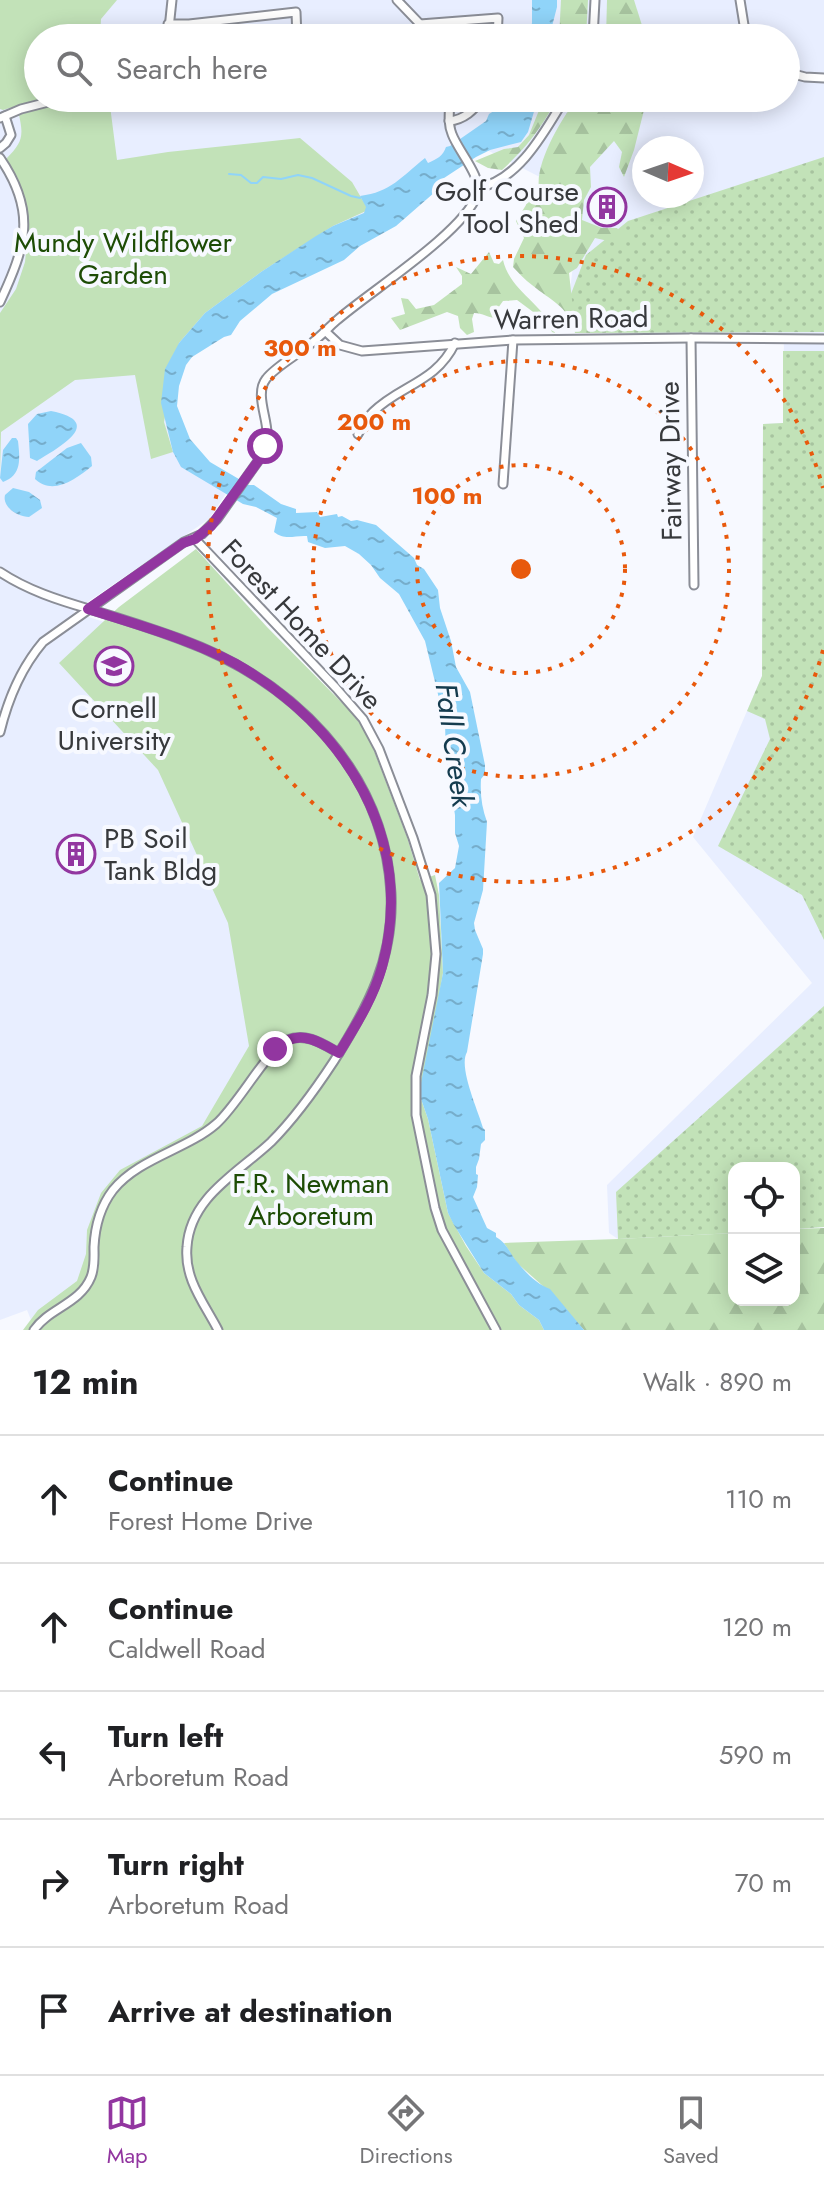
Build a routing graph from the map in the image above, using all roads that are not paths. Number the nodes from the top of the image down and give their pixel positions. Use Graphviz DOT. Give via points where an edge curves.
graph roads {
  1 [pos="172,0"];
  2 [pos="397,0"];
  3 [pos="595,0"];
  4 [pos="740,0"];
  5 [pos="168,24"];
  6 [pos="189,24"];
  7 [pos="189,24"];
  8 [pos="296,24"];
  9 [pos="420,24"];
  10 [pos="498,24"];
  11 [pos="594,24"];
  12 [pos="744,24"];
  13 [pos="800,76"];
  14 [pos="824,78"];
  15 [pos="24,108"];
  16 [pos="449,112"];
  17 [pos="471,112"];
  18 [pos="557,112"];
  19 [pos="3,117"];
  20 [pos="449,121"];
  21 [pos="0,148"];
  22 [pos="0,158"];
  23 [pos="477,188"];
  24 [pos="0,302"];
  25 [pos="325,331"];
  26 [pos="691,338"];
  27 [pos="824,339"];
  28 [pos="513,340"];
  29 [pos="455,343"];
  30 [pos="358,434"];
  31 [pos="503,484"];
  32 [pos="195,539"];
  33 [pos="0,572"];
  34 [pos="694,585"];
  35 [pos="88,609"];
  36 [pos="0,732"];
  37 [pos="339,1053"];
  38 [pos="34,1330"];
  39 [pos="218,1330"];
  40 [pos="496,1330"];
  1 -- 5 [label="street"];
  2 -- 9 [label="street"];
  3 -- 11 [label="street"];
  4 -- 12 [label="street"];
  5 -- 6 [label="street"];
  7 -- 8 [label="street" via="296,12"];
  9 -- 10 [label="street" via="498,18"];
  13 -- 14 [label="street"];
  15 -- 19 [label="street"];
  16 -- 20 [label="street"];
  17 -- 20 [label="street"];
  18 -- 23 [label="street" via="519,163 494,183"];
  19 -- 21 [label="street" via="11,135"];
  20 -- 23 [label="street"];
  22 -- 24 [label="street" via="19,190 24,219 16,269"];
  23 -- 25 [label="street, Forest Home Drive" via="448,231"];
  25 -- 29 [label="street, Warren Road" via="355,350"];
  25 -- 32 [label="street, Forest Home Drive" via="265,380 267,436 261,457 222,513"];
  26 -- 27 [label="street, Warren Road"];
  26 -- 28 [label="street, Warren Road"];
  26 -- 34 [label="street, Fairway Drive"];
  28 -- 29 [label="street, Warren Road"];
  28 -- 31 [label="street"];
  29 -- 30 [label="street" via="434,371 373,412"];
  32 -- 35 [label="street"];
  32 -- 40 [label="street, Forest Home Drive" via="363,719 408,823 431,895 436,954 416,1076 416,1115 442,1230"];
  33 -- 35 [label="street"];
  35 -- 36 [label="street" via="36,650 9,698"];
  35 -- 37 [label="street" via="181,640 250,672 310,719 355,774 384,845 390,921 373,992"];
  37 -- 38 [label="street" via="310,1038 287,1040 214,1125 125,1177 99,1215 94,1267 86,1287"];
  37 -- 39 [label="street" via="299,1111 206,1199 192,1222 189,1273"];
}
